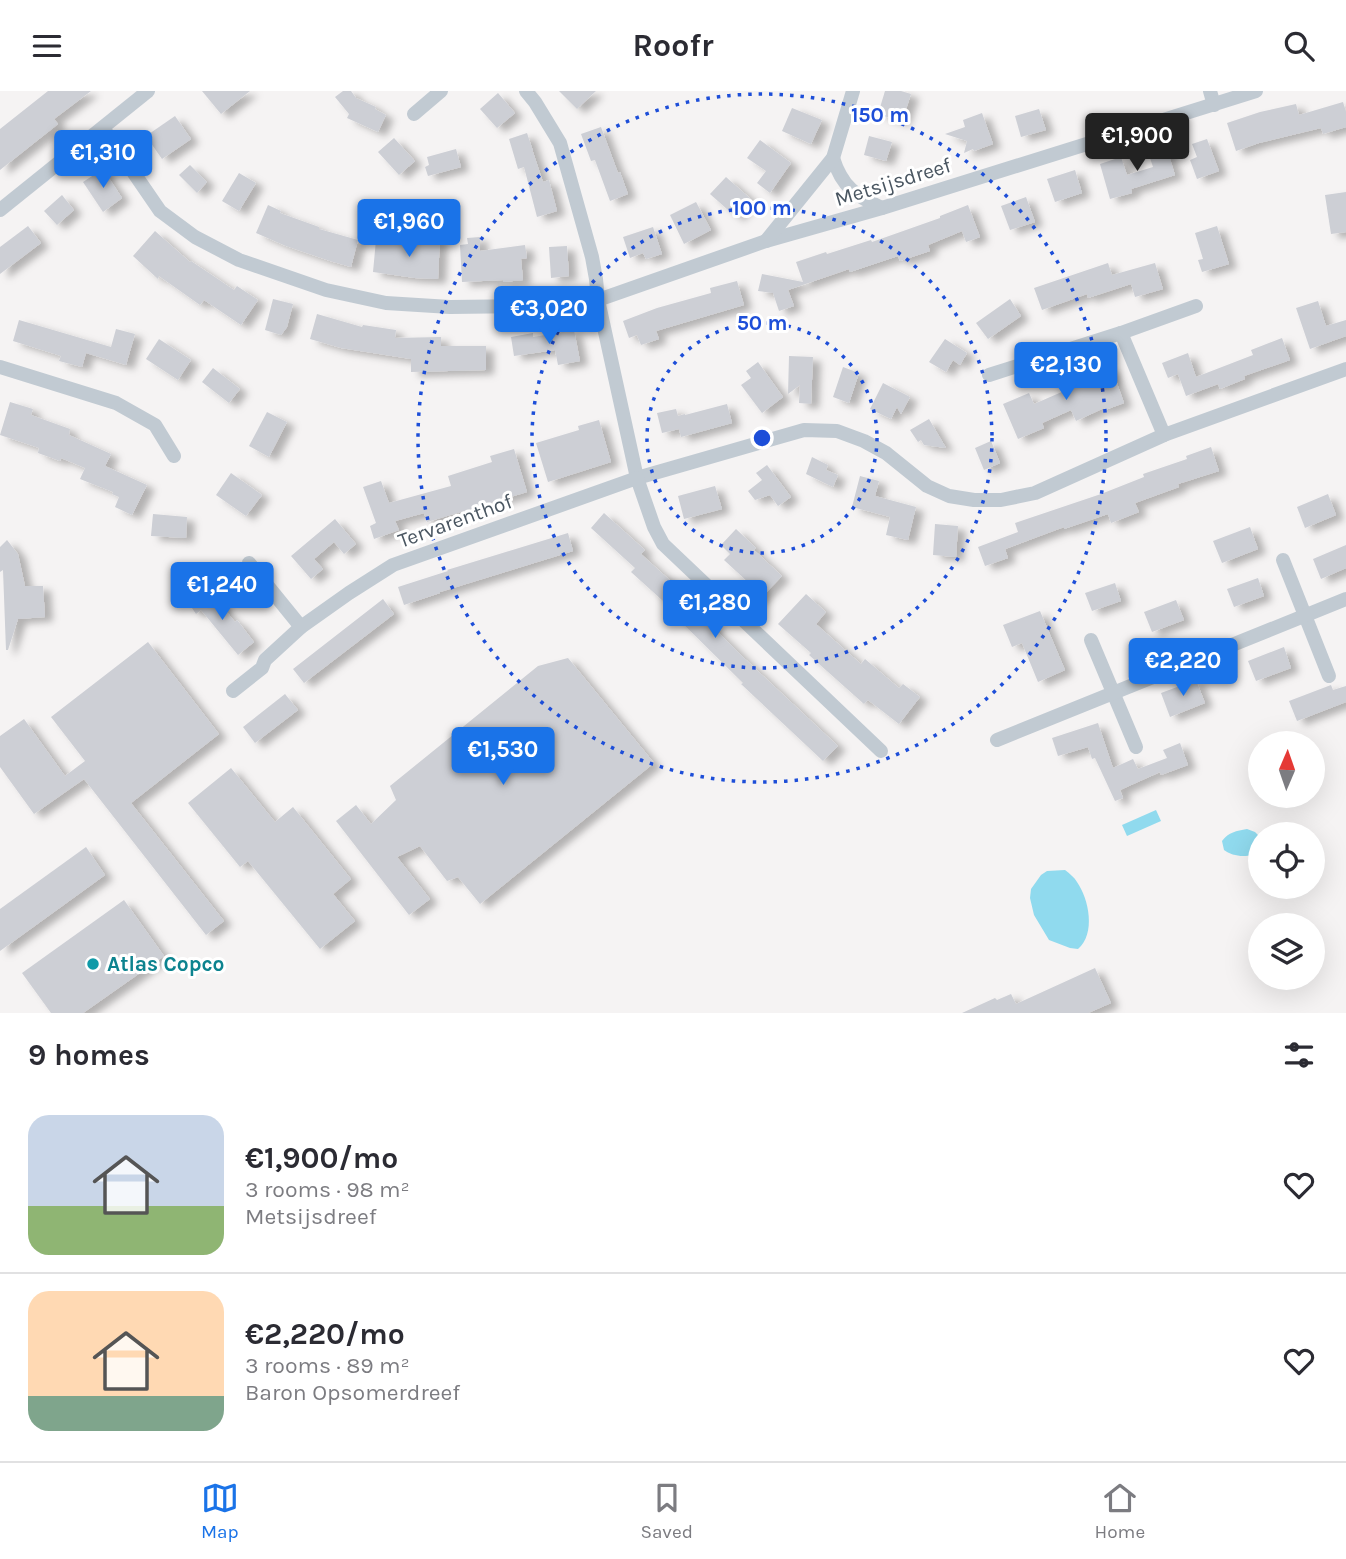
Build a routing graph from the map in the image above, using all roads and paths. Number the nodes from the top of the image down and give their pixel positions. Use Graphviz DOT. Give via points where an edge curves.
graph roads {
  1 [pos="148,91"];
  2 [pos="441,91"];
  3 [pos="526,91"];
  4 [pos="853,91"];
  5 [pos="1256,91"];
  6 [pos="1212,98"];
  7 [pos="414,114"];
  8 [pos="103,128"];
  9 [pos="833,158"];
  10 [pos="882,208"];
  11 [pos="0,210"];
  12 [pos="766,241"];
  13 [pos="598,300"];
  14 [pos="1196,306"];
  15 [pos="1121,333"];
  16 [pos="0,367"];
  17 [pos="1346,369"];
  18 [pos="989,375"];
  19 [pos="1164,435"];
  20 [pos="174,456"];
  21 [pos="637,478"];
  22 [pos="1283,561"];
  23 [pos="249,563"];
  24 [pos="1346,599"];
  25 [pos="1305,615"];
  26 [pos="301,627"];
  27 [pos="1091,640"];
  28 [pos="1329,676"];
  29 [pos="233,691"];
  30 [pos="1114,693"];
  31 [pos="997,740"];
  32 [pos="1136,747"];
  33 [pos="881,751"];
  1 -- 8 [label="street"];
  2 -- 7 [label="street"];
  3 -- 13 [label="street" via="560,143 592,257"];
  4 -- 9 [label="street"];
  5 -- 6 [label="street, Metsijsdreef"];
  6 -- 10 [label="street, Metsijsdreef"];
  8 -- 11 [label="street"];
  8 -- 13 [label="street, Metsijsdreef" via="160,211 195,237 284,276 386,303 536,306"];
  9 -- 10 [label="street" via="846,185"];
  9 -- 12 [label="street"];
  10 -- 12 [label="street, Metsijsdreef"];
  12 -- 13 [label="street, Metsijsdreef"];
  13 -- 21 [label="street"];
  14 -- 15 [label="street"];
  15 -- 18 [label="street"];
  15 -- 19 [label="street"];
  16 -- 20 [label="street" via="116,403 155,425"];
  17 -- 19 [label="street, Tervarenthof"];
  19 -- 21 [label="street, Tervarenthof" via="1035,493 1001,499 949,496 927,486 864,440 837,431 804,430"];
  21 -- 26 [label="street, Tervarenthof" via="393,565"];
  21 -- 33 [label="street" via="663,544"];
  22 -- 25 [label="street"];
  23 -- 26 [label="street"];
  24 -- 25 [label="street"];
  25 -- 28 [label="street"];
  25 -- 30 [label="street"];
  26 -- 29 [label="street, Tervarenthof" via="265,660 262,669"];
  27 -- 30 [label="street"];
  30 -- 31 [label="street"];
  30 -- 32 [label="street"];
}
